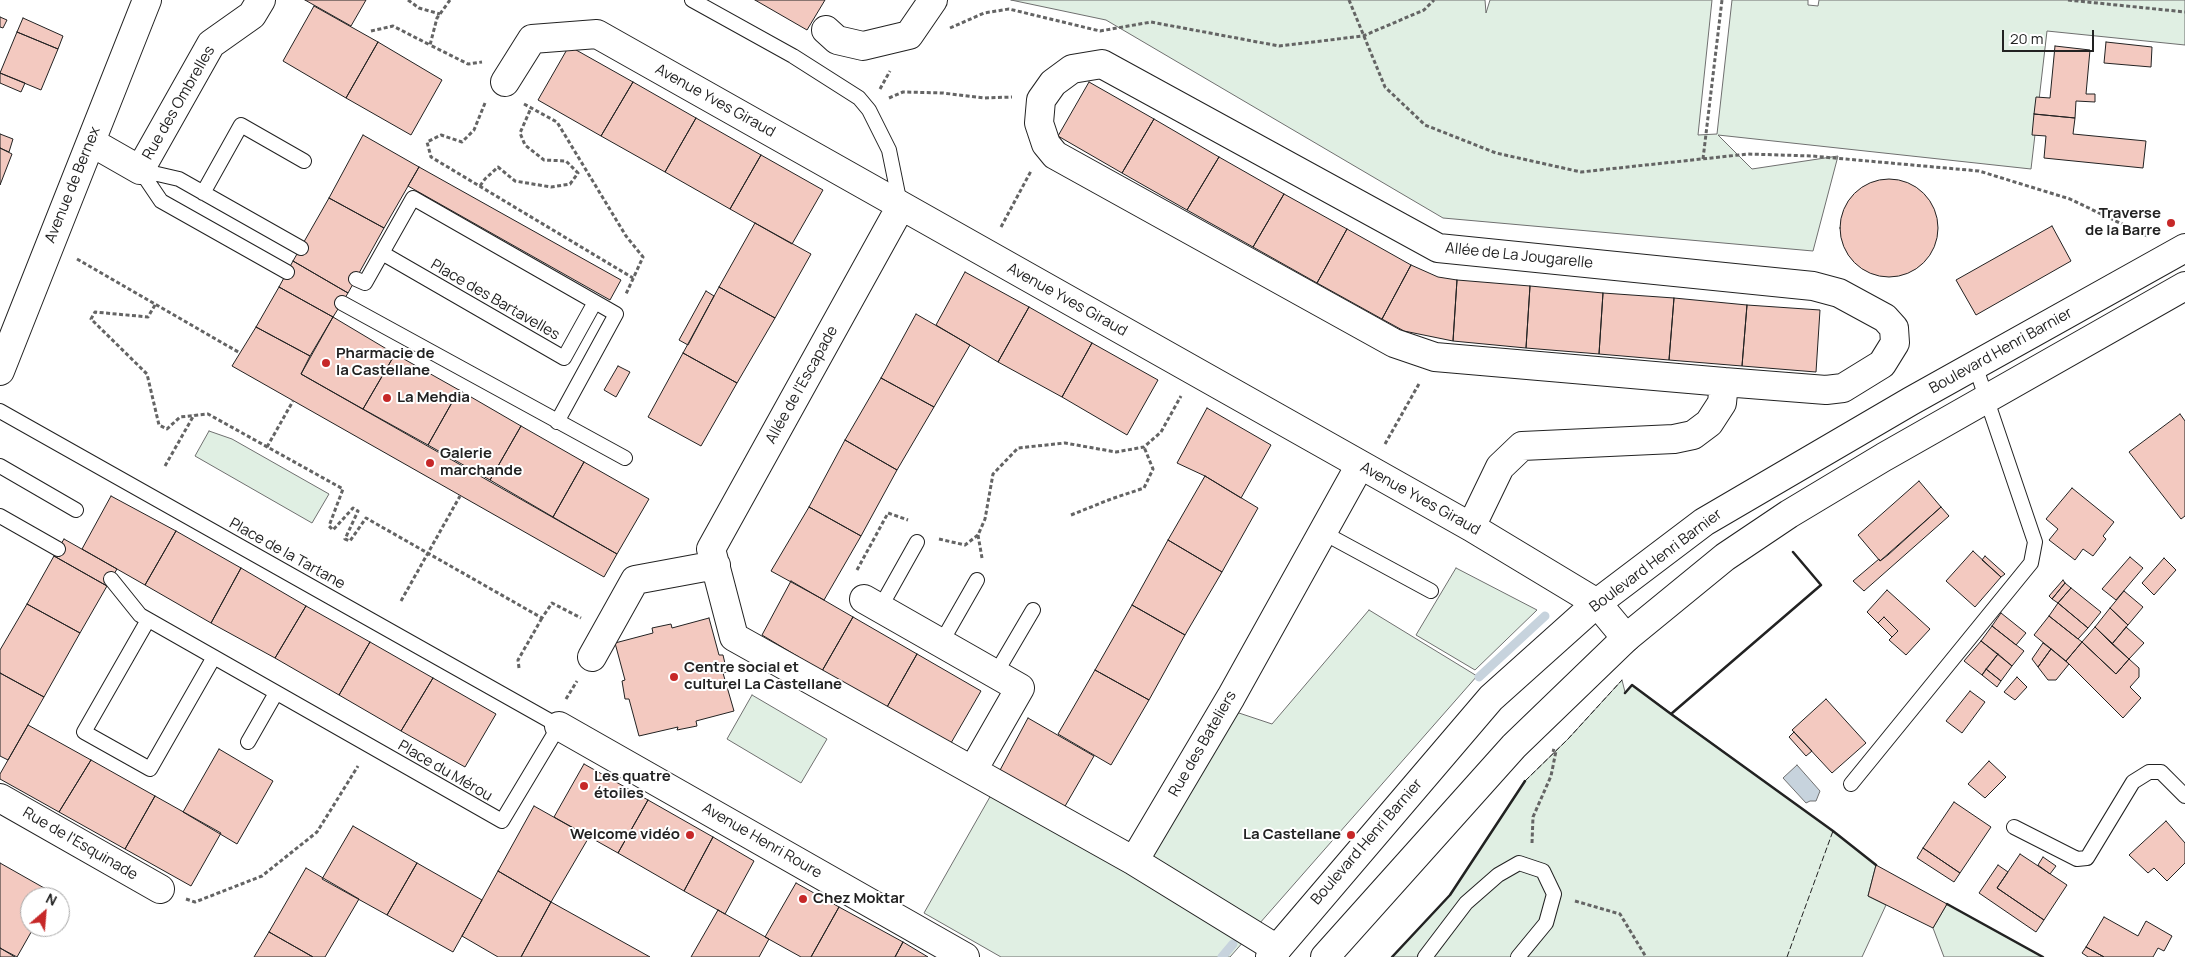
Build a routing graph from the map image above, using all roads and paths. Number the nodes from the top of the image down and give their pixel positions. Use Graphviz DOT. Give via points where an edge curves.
graph roads {
  1 [pos="147,0"];
  2 [pos="261,0"];
  3 [pos="408,0"];
  4 [pos="450,0"];
  5 [pos="692,0"];
  6 [pos="933,0"];
  7 [pos="1349,0"];
  8 [pos="1434,0"];
  9 [pos="1722,0"];
  10 [pos="2068,0"];
  11 [pos="2185,12"];
  12 [pos="440,14"];
  13 [pos="826,30"];
  14 [pos="371,31"];
  15 [pos="909,35"];
  16 [pos="1363,36"];
  17 [pos="430,45"];
  18 [pos="521,56"];
  19 [pos="505,82"];
  20 [pos="1044,95"];
  21 [pos="531,108"];
  22 [pos="869,110"];
  23 [pos="91,142"];
  24 [pos="1046,144"];
  25 [pos="304,160"];
  26 [pos="1704,160"];
  27 [pos="140,170"];
  28 [pos="480,186"];
  29 [pos="203,193"];
  30 [pos="901,206"];
  31 [pos="50,244"];
  32 [pos="301,248"];
  33 [pos="2180,251"];
  34 [pos="382,254"];
  35 [pos="986,254"];
  36 [pos="287,272"];
  37 [pos="356,278"];
  38 [pos="634,278"];
  39 [pos="2185,286"];
  40 [pos="595,302"];
  41 [pos="342,303"];
  42 [pos="155,305"];
  43 [pos="616,314"];
  44 [pos="240,353"];
  45 [pos="1434,357"];
  46 [pos="1975,365"];
  47 [pos="0,371"];
  48 [pos="1194,372"];
  49 [pos="1724,382"];
  50 [pos="1986,399"];
  51 [pos="293,401"];
  52 [pos="0,411"];
  53 [pos="194,416"];
  54 [pos="557,422"];
  55 [pos="266,447"];
  56 [pos="1144,447"];
  57 [pos="625,458"];
  58 [pos="0,466"];
  59 [pos="165,466"];
  60 [pos="1365,468"];
  61 [pos="460,496"];
  62 [pos="76,510"];
  63 [pos="0,516"];
  64 [pos="1070,516"];
  65 [pos="912,523"];
  66 [pos="1471,527"];
  67 [pos="1322,532"];
  68 [pos="936,537"];
  69 [pos="917,542"];
  70 [pos="58,549"];
  71 [pos="428,554"];
  72 [pos="716,565"];
  73 [pos="111,579"];
  74 [pos="977,580"];
  75 [pos="1431,591"];
  76 [pos="401,601"];
  77 [pos="552,603"];
  78 [pos="872,603"];
  79 [pos="1598,604"];
  80 [pos="1033,610"];
  81 [pos="542,618"];
  82 [pos="148,620"];
  83 [pos="1626,638"];
  84 [pos="942,643"];
  85 [pos="214,657"];
  86 [pos="592,657"];
  87 [pos="518,668"];
  88 [pos="996,673"];
  89 [pos="276,693"];
  90 [pos="553,723"];
  91 [pos="248,742"];
  92 [pos="370,747"];
  93 [pos="1550,750"];
  94 [pos="973,770"];
  95 [pos="1851,784"];
  96 [pos="2185,796"];
  97 [pos="0,798"];
  98 [pos="2014,827"];
  99 [pos="1134,862"];
  100 [pos="1543,871"];
  101 [pos="160,890"];
  102 [pos="1554,894"];
  103 [pos="1273,953"];
  104 [pos="965,957"];
  105 [pos="1325,957"];
  106 [pos="1425,957"];
  107 [pos="1518,957"];
  108 [pos="1646,957"];
  1 -- 23 [label="street, Avenue de Bernex"];
  2 -- 27 [label="street, Rue des Ombrelles" via="252,15 211,44"];
  3 -- 12 [label="path" via="419,8"];
  4 -- 12 [label="path"];
  5 -- 22 [label="lane" via="806,64 859,98"];
  6 -- 15 [label="street"];
  7 -- 16 [label="path"];
  8 -- 16 [label="path" via="1424,10"];
  9 -- 26 [label="path"];
  10 -- 11 [label="path"];
  12 -- 17 [label="path"];
  13 -- 15 [label="street" via="837,40 863,46"];
  14 -- 17 [label="path" via="393,26"];
  15 -- 16 [label="path" via="954,27 984,13 1009,9 1100,31 1150,22 1280,46"];
  16 -- 26 [label="path" via="1384,87 1425,125 1496,153 1581,172"];
  17 -- 18 [label="path" via="468,64"];
  18 -- 19 [label="street, Avenue Yves Giraud"];
  18 -- 30 [label="street, Avenue Yves Giraud" via="532,39 597,34"];
  19 -- 21 [label="path"];
  19 -- 28 [label="path" via="490,88 474,130 462,142 440,135 427,142 431,157"];
  20 -- 22 [label="path" via="984,98 903,92"];
  20 -- 24 [label="street" via="1039,123"];
  20 -- 49 [label="street, Allée de La Jougarelle" via="1052,83 1072,70 1102,64 1438,248 1813,286 1839,293 1885,318 1894,328 1895,343 1882,364 1844,388 1826,390"];
  21 -- 28 [label="path" via="520,133 524,145 544,160 566,161 578,173 570,184 551,187 515,181 498,167"];
  21 -- 38 [label="path" via="557,122 626,236 643,257"];
  22 -- 30 [label="lane" via="889,150"];
  23 -- 27 [label="street, Rue des Ombrelles"];
  23 -- 31 [label="street, Avenue de Bernex"];
  24 -- 35 [label="path"];
  24 -- 45 [label="street" via="1055,155 1366,329"];
  25 -- 29 [label="lane" via="241,125"];
  26 -- 33 [label="path" via="1748,154 1812,156 1979,171 2070,199"];
  27 -- 29 [label="lane" via="179,179"];
  27 -- 36 [label="lane" via="161,201"];
  28 -- 38 [label="path"];
  29 -- 32 [label="lane"];
  30 -- 35 [label="street, Avenue Yves Giraud"];
  30 -- 72 [label="street, Allée de l'Escapade" via="711,549"];
  31 -- 42 [label="path"];
  31 -- 47 [label="street, Avenue de Bernex"];
  33 -- 46 [label="street, Boulevard Henri Barnier"];
  34 -- 37 [label="lane" via="365,283"];
  34 -- 40 [label="lane" via="413,198"];
  34 -- 40 [label="lane, Place des Bartavelles" via="564,358"];
  35 -- 48 [label="street, Avenue Yves Giraud"];
  38 -- 43 [label="path"];
  39 -- 50 [label="street"];
  40 -- 43 [label="lane"];
  41 -- 54 [label="lane"];
  42 -- 44 [label="path"];
  42 -- 53 [label="path" via="148,317 95,312 91,319 147,374 159,425 167,429 180,417"];
  43 -- 54 [label="lane"];
  45 -- 49 [label="street"];
  45 -- 60 [label="path"];
  46 -- 50 [label="lane"];
  46 -- 79 [label="street, Boulevard Henri Barnier" via="1704,522"];
  48 -- 56 [label="path" via="1161,432"];
  48 -- 60 [label="street, Avenue Yves Giraud"];
  49 -- 66 [label="street" via="1722,403 1709,423 1693,435 1674,439 1522,446 1500,467"];
  50 -- 83 [label="street" via="1789,514 1725,557"];
  50 -- 95 [label="lane" via="2035,542 2030,563"];
  51 -- 55 [label="path"];
  52 -- 90 [label="lane, Place de la Tartane"];
  53 -- 55 [label="path" via="208,414"];
  53 -- 59 [label="path"];
  54 -- 57 [label="lane"];
  55 -- 71 [label="path" via="343,489 329,526 333,530 353,508 358,511 345,539 350,541 366,518"];
  56 -- 64 [label="path" via="1154,469 1144,488"];
  56 -- 68 [label="path" via="1116,452 1065,443 1018,448 993,474 985,519 978,535 965,545 943,542"];
  58 -- 62 [label="lane"];
  60 -- 66 [label="street, Avenue Yves Giraud"];
  60 -- 67 [label="street, Rue des Bateliers"];
  61 -- 71 [label="path"];
  63 -- 70 [label="lane"];
  65 -- 78 [label="path" via="888,513 847,588"];
  66 -- 79 [label="street, Avenue Yves Giraud"];
  67 -- 75 [label="lane"];
  67 -- 99 [label="street, Rue des Bateliers"];
  69 -- 78 [label="lane"];
  71 -- 76 [label="path"];
  71 -- 81 [label="path"];
  72 -- 86 [label="street" via="636,580"];
  72 -- 94 [label="street, Allée de l'Escapade" via="734,637"];
  73 -- 82 [label="lane, Place du Mérou" via="140,615"];
  74 -- 84 [label="lane"];
  77 -- 81 [label="path"];
  78 -- 84 [label="street"];
  79 -- 83 [label="street, Avenue Yves Giraud"];
  79 -- 103 [label="street, Boulevard Henri Barnier" via="1491,698"];
  80 -- 88 [label="lane"];
  81 -- 87 [label="path" via="518,660"];
  82 -- 85 [label="lane, Place du Mérou"];
  82 -- 85 [label="lane" via="84,732 150,769"];
  83 -- 105 [label="street" via="1514,746"];
  84 -- 88 [label="street"];
  85 -- 89 [label="lane, Place du Mérou"];
  86 -- 90 [label="path"];
  88 -- 94 [label="street" via="1020,688"];
  89 -- 91 [label="lane"];
  89 -- 92 [label="lane, Place du Mérou"];
  90 -- 92 [label="lane, Place du Mérou" via="502,822"];
  90 -- 104 [label="street, Avenue Henri Roure"];
  92 -- 101 [label="path" via="316,832 262,876 195,902"];
  93 -- 100 [label="path" via="1556,751 1551,776 1533,817 1532,846"];
  94 -- 99 [label="street"];
  96 -- 98 [label="lane" via="2161,772 2149,772 2132,782 2087,858 2076,859"];
  97 -- 101 [label="street, Rue de l'Esquinade"];
  99 -- 103 [label="street"];
  100 -- 102 [label="lane"];
  100 -- 106 [label="lane" via="1519,863 1498,875 1466,902"];
  102 -- 107 [label="lane" via="1546,923"];
  102 -- 108 [label="path" via="1620,914"];
}
